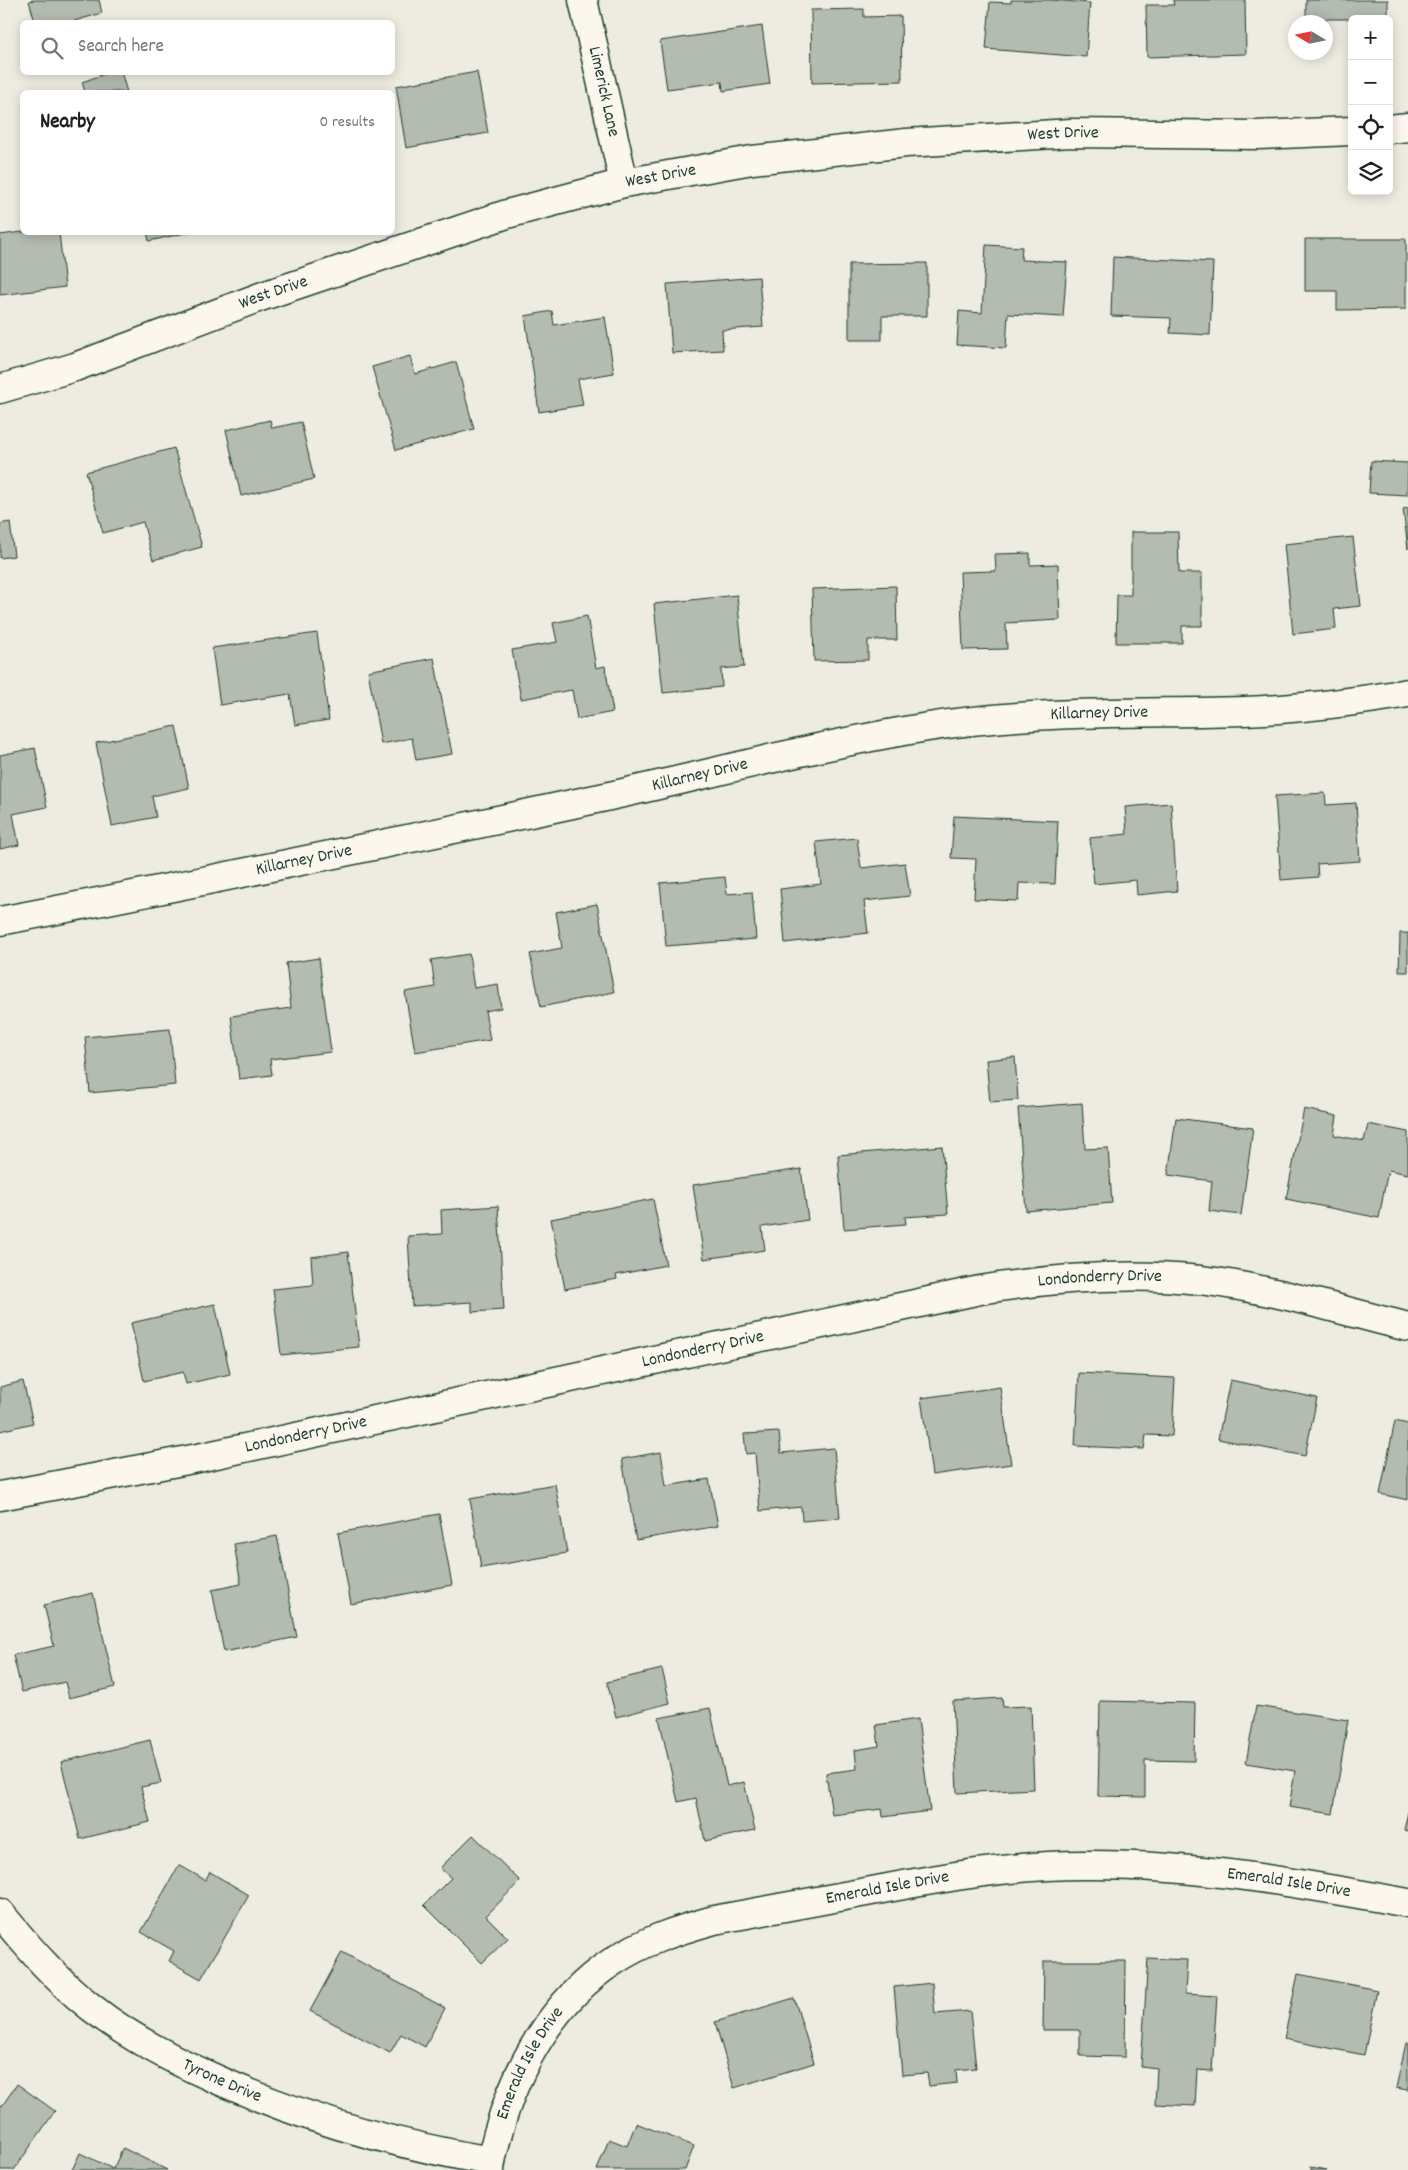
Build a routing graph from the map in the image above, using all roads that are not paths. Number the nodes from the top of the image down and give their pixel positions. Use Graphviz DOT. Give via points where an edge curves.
graph roads {
  1 [pos="583,0"];
  2 [pos="1408,127"];
  3 [pos="1393,129"];
  4 [pos="1348,131"];
  5 [pos="624,184"];
  6 [pos="0,388"];
  7 [pos="1408,693"];
  8 [pos="0,921"];
  9 [pos="1408,1327"];
  10 [pos="0,1496"];
  11 [pos="1408,1903"];
  12 [pos="0,1913"];
  13 [pos="491,2166"];
  1 -- 5 [label="street, Limerick Lane"];
  2 -- 3 [label="street"];
  4 -- 5 [label="street, West Drive" via="1071,133 906,143 752,160"];
  5 -- 6 [label="street, West Drive" via="507,214 260,297 75,367"];
  7 -- 8 [label="street, Killarney Drive" via="1248,711 1062,713 929,726 594,799"];
  9 -- 10 [label="street, Londonderry Drive" via="1255,1289 1200,1280 1090,1276 1035,1281 980,1290 198,1458"];
  11 -- 13 [label="street, Emerald Isle Drive" via="1292,1881 1222,1872 1150,1865 1080,1864 941,1878 687,1927 643,1944 611,1962 557,2013 518,2078 504,2114"];
  12 -- 13 [label="street, Tyrone Drive" via="59,1980 92,2009 175,2061 260,2099 348,2130"];
}
